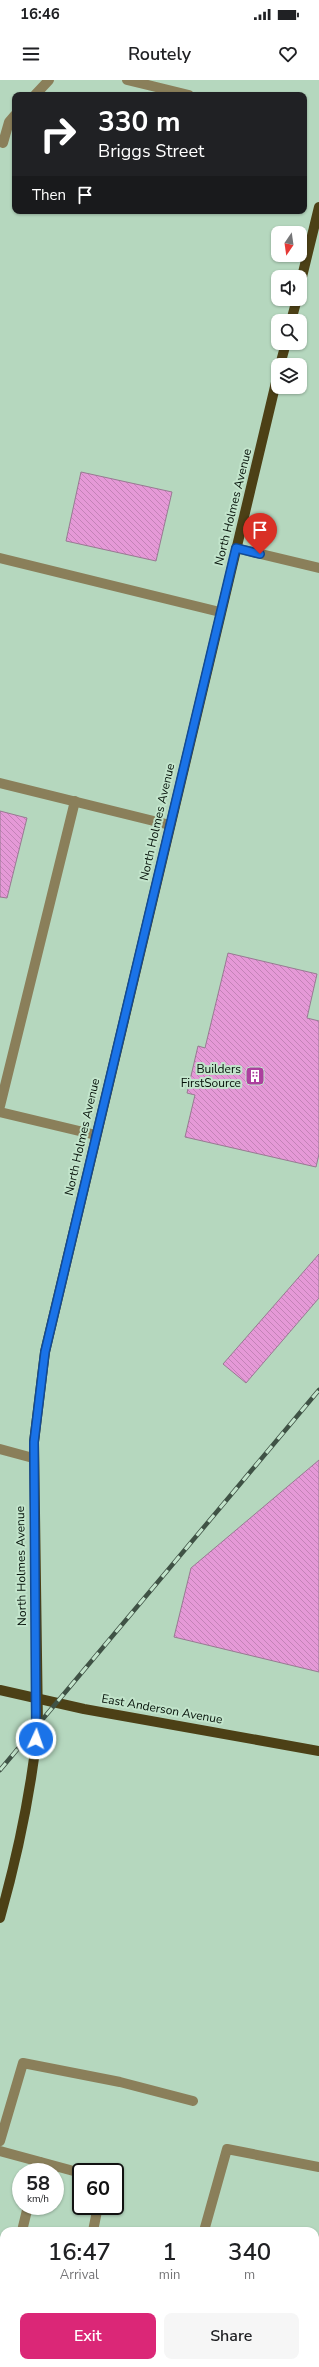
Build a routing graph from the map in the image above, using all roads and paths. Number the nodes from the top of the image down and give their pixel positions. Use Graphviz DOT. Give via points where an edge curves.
graph roads {
  1 [pos="49,80"];
  2 [pos="127,80"];
  3 [pos="38,92"];
  4 [pos="177,92"];
  5 [pos="12,118"];
  6 [pos="3,143"];
  7 [pos="319,207"];
  8 [pos="304,270"];
  9 [pos="273,394"];
  10 [pos="236,548"];
  11 [pos="0,558"];
  12 [pos="319,568"];
  13 [pos="220,612"];
  14 [pos="0,783"];
  15 [pos="75,801"];
  16 [pos="170,825"];
  17 [pos="0,1106"];
  18 [pos="0,1112"];
  19 [pos="96,1135"];
  20 [pos="0,1449"];
  21 [pos="33,1458"];
  22 [pos="0,1690"];
  23 [pos="36,1698"];
  24 [pos="319,1751"];
  25 [pos="0,1918"];
  26 [pos="193,2101"];
  27 [pos="0,2141"];
  28 [pos="0,2151"];
  29 [pos="28,2163"];
  30 [pos="319,2167"];
  31 [pos="26,2215"];
  32 [pos="96,2215"];
  33 [pos="23,2227"];
  34 [pos="94,2227"];
  35 [pos="205,2227"];
  1 -- 3 [label="street"];
  2 -- 4 [label="street"];
  5 -- 6 [label="street"];
  7 -- 8 [label="main road"];
  9 -- 10 [label="main road, North Holmes Avenue"];
  10 -- 12 [label="street"];
  10 -- 13 [label="main road, North Holmes Avenue"];
  11 -- 13 [label="street"];
  13 -- 16 [label="main road, North Holmes Avenue"];
  14 -- 15 [label="street"];
  15 -- 16 [label="street"];
  15 -- 17 [label="street"];
  16 -- 19 [label="main road, North Holmes Avenue"];
  18 -- 19 [label="street"];
  19 -- 21 [label="main road, North Holmes Avenue" via="45,1352"];
  20 -- 21 [label="street"];
  21 -- 23 [label="main road, North Holmes Avenue"];
  22 -- 23 [label="main road, East Anderson Avenue"];
  23 -- 24 [label="main road, East Anderson Avenue"];
  23 -- 25 [label="main road, North Holmes Avenue" via="38,1726 34,1765 19,1848"];
  26 -- 27 [label="street" via="120,2082 23,2062"];
  28 -- 29 [label="street"];
  30 -- 35 [label="street" via="227,2149"];
  31 -- 33 [label="street"];
  32 -- 34 [label="street"];
}
